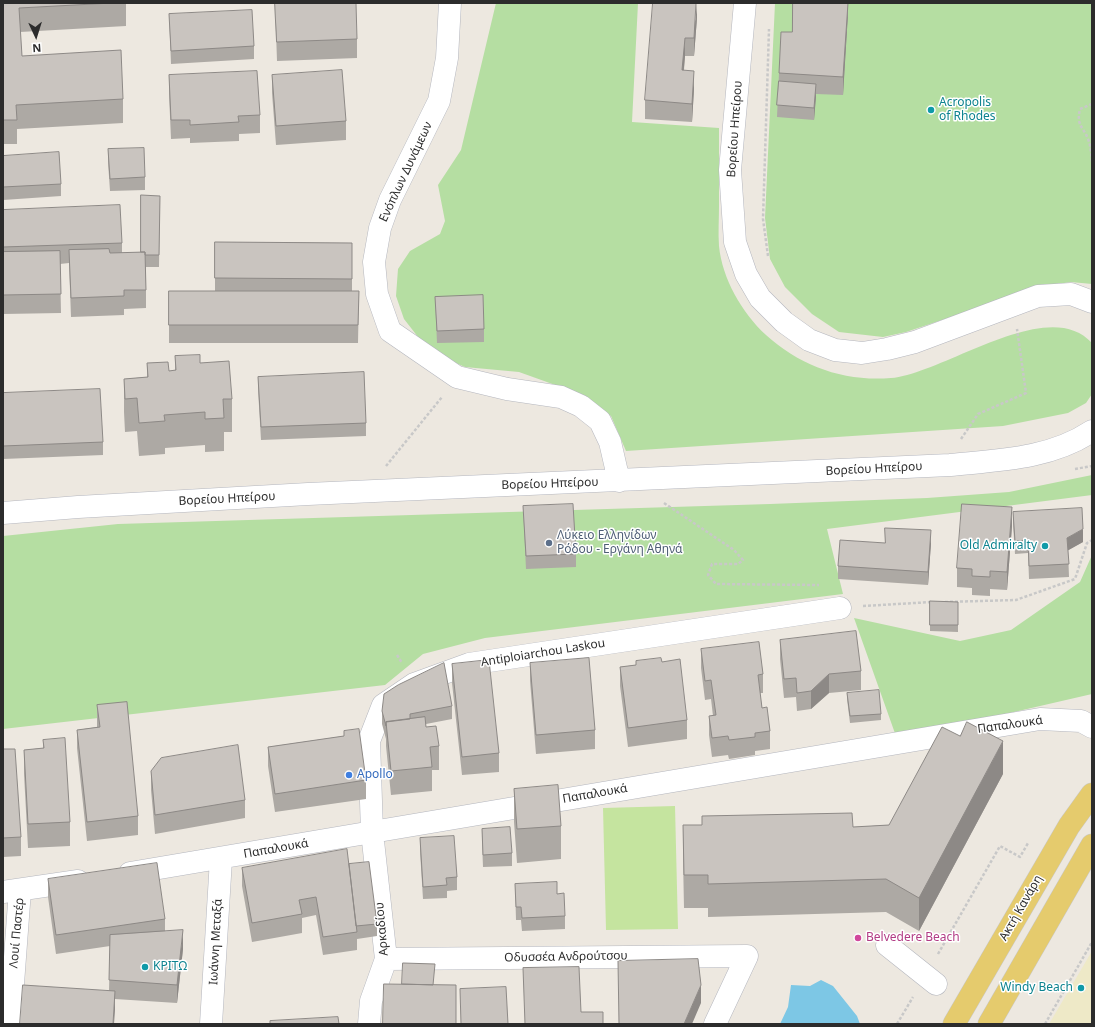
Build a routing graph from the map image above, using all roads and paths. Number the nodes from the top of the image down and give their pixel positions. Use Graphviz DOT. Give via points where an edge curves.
graph roads {
  1 [pos="450,3"];
  2 [pos="745,3"];
  3 [pos="770,26"];
  4 [pos="1092,104"];
  5 [pos="1092,162"];
  6 [pos="768,259"];
  7 [pos="1092,302"];
  8 [pos="1013,306"];
  9 [pos="457,377"];
  10 [pos="1092,431"];
  11 [pos="960,441"];
  12 [pos="383,470"];
  13 [pos="619,481"];
  14 [pos="663,503"];
  15 [pos="3,513"];
  16 [pos="1092,540"];
  17 [pos="823,585"];
  18 [pos="934,602"];
  19 [pos="942,602"];
  20 [pos="840,608"];
  21 [pos="1092,727"];
  22 [pos="1092,794"];
  23 [pos="372,832"];
  24 [pos="1028,844"];
  25 [pos="1092,845"];
  26 [pos="221,859"];
  27 [pos="12,891"];
  28 [pos="1092,942"];
  29 [pos="887,945"];
  30 [pos="386,959"];
  31 [pos="931,980"];
  32 [pos="10,1024"];
  33 [pos="211,1024"];
  34 [pos="369,1024"];
  35 [pos="715,1024"];
  36 [pos="897,1024"];
  37 [pos="954,1024"];
  38 [pos="989,1024"];
  39 [pos="1045,1024"];
  1 -- 9 [label="street, Ενόπλων Δυνάμεων" via="447,58 439,100 390,200 380,228 374,262 377,294 390,331"];
  2 -- 8 [label="street, Βορείου Ηπείρου" via="730,170 735,242 746,274 760,298 784,322 809,340 835,350 862,353 887,350 915,342"];
  3 -- 6 [label="path" via="763,219"];
  4 -- 5 [label="path" via="1080,109 1077,118 1089,141"];
  7 -- 8 [label="street, Βορείου Ηπείρου" via="1071,294 1038,296"];
  8 -- 11 [label="path" via="1026,393 978,414"];
  9 -- 12 [label="path"];
  9 -- 13 [label="street, Ενόπλων Δυνάμεων" via="507,389 561,397 581,406 600,421 610,442"];
  10 -- 13 [label="street, Βορείου Ηπείρου" via="1054,450 1018,458"];
  13 -- 15 [label="street, Βορείου Ηπείρου" via="300,495"];
  14 -- 17 [label="path" via="734,550 743,560 738,564 712,564 708,575 716,584"];
  16 -- 19 [label="path" via="1087,543 1075,579 1016,600"];
  18 -- 20 [label="path"];
  20 -- 23 [label="street, Antiploiarchou Laskou" via="469,664 414,684 383,705 369,741"];
  21 -- 23 [label="street, Παπαλουκά" via="1081,721 1040,719"];
  22 -- 37 [label="main road, Ακτή Κανάρη" via="1069,826"];
  23 -- 26 [label="street, Παπαλουκά"];
  23 -- 30 [label="street, Αρκαδίου"];
  24 -- 31 [label="path" via="1020,857 1000,846"];
  25 -- 38 [label="main road"];
  26 -- 27 [label="street, Παπαλουκά"];
  26 -- 33 [label="street, Ιωάννη Μεταξά"];
  27 -- 32 [label="street, Λουί Παστέρ"];
  28 -- 39 [label="path"];
  29 -- 31 [label="street"];
  30 -- 34 [label="street, Αρκαδίου" via="371,1001"];
  30 -- 35 [label="street, Οδυσσέα Ανδρούτσου" via="747,956"];
  31 -- 36 [label="path"];
}
